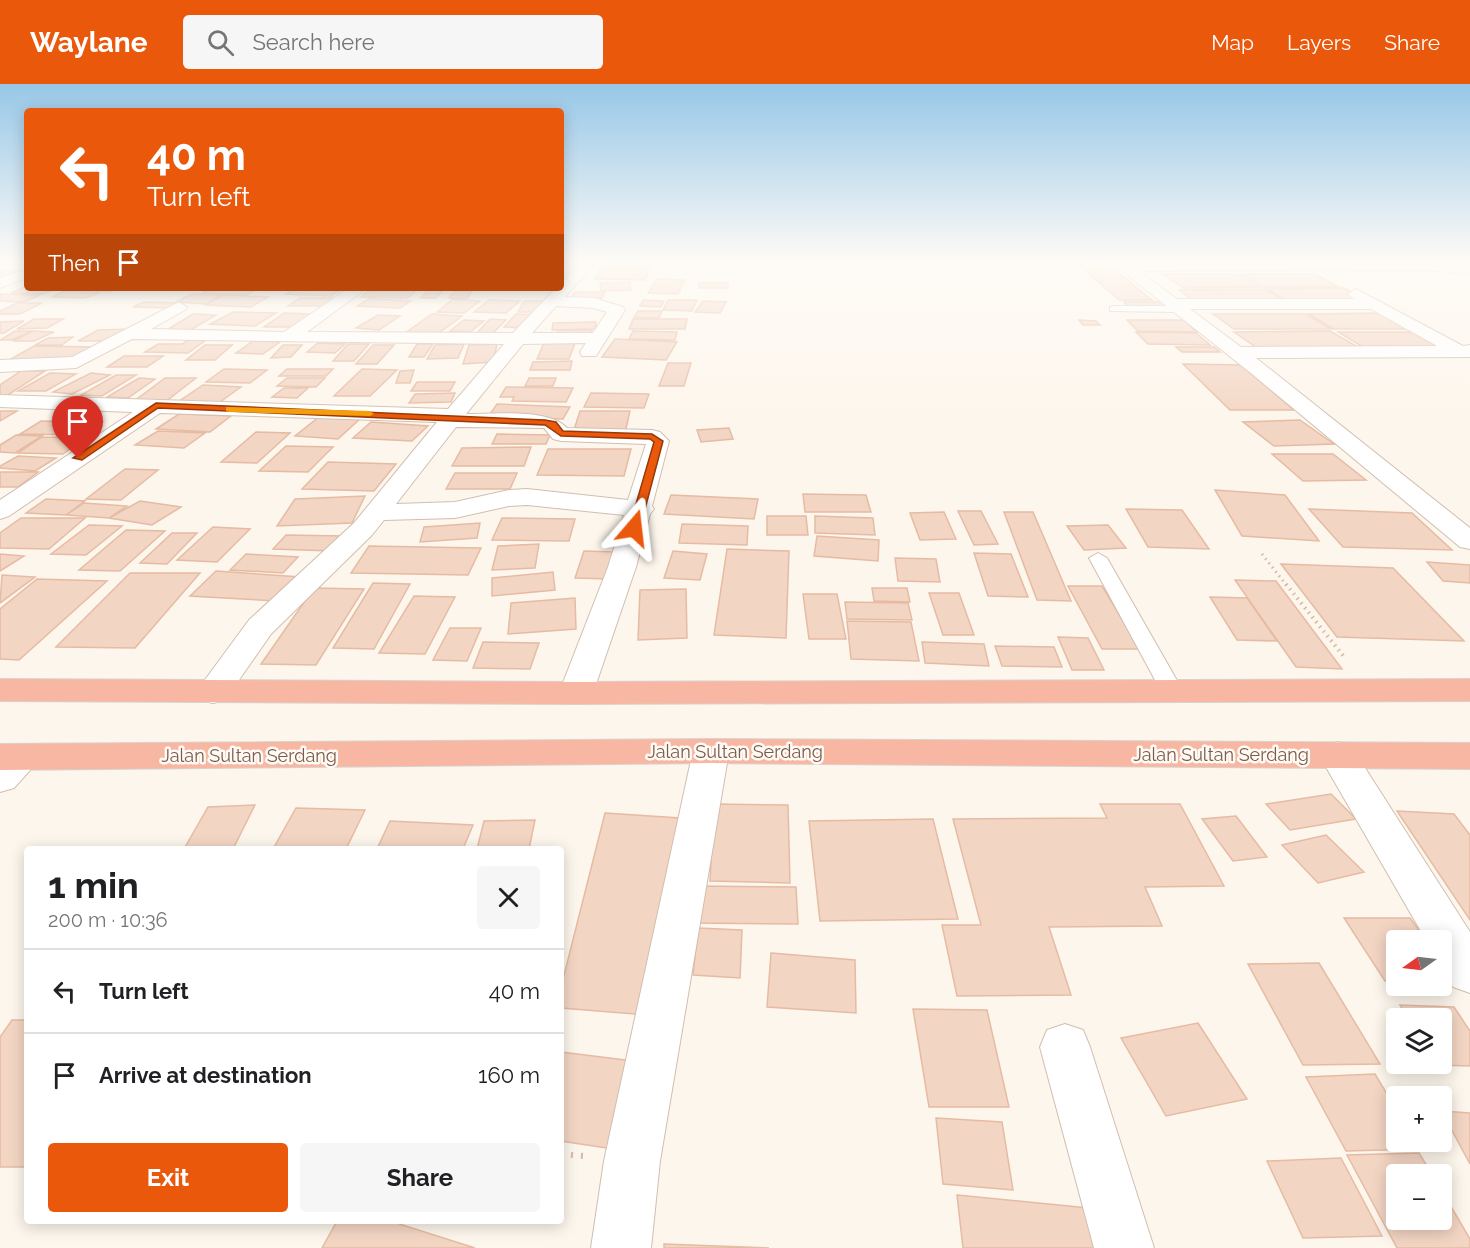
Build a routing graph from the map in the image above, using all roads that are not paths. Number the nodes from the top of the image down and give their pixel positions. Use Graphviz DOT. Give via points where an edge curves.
graph roads {
  1 [pos="162,316"];
  2 [pos="318,316"];
  3 [pos="537,316"];
  4 [pos="613,316"];
  5 [pos="1187,316"];
  6 [pos="1397,316"];
  7 [pos="131,334"];
  8 [pos="288,337"];
  9 [pos="519,337"];
  10 [pos="1236,353"];
  11 [pos="1467,353"];
  12 [pos="3,356"];
  13 [pos="0,401"];
  14 [pos="156,406"];
  15 [pos="452,418"];
  16 [pos="641,509"];
  17 [pos="0,511"];
  18 [pos="379,512"];
  19 [pos="1470,541"];
  20 [pos="1098,558"];
  21 [pos="0,690"];
  22 [pos="1470,690"];
  23 [pos="1172,691"];
  24 [pos="213,692"];
  25 [pos="576,693"];
  26 [pos="711,751"];
  27 [pos="1338,755"];
  28 [pos="1470,756"];
  29 [pos="8,764"];
  30 [pos="1470,973"];
  31 [pos="1065,1047"];
  32 [pos="621,1248"];
  33 [pos="1124,1248"];
  1 -- 7 [label="street"];
  2 -- 8 [label="street"];
  3 -- 9 [label="street"];
  4 -- 9 [label="street" via="593,345"];
  5 -- 10 [label="street"];
  6 -- 11 [label="street"];
  7 -- 8 [label="street"];
  7 -- 12 [label="street" via="76,362"];
  8 -- 9 [label="street"];
  9 -- 15 [label="street"];
  10 -- 11 [label="street"];
  10 -- 19 [label="street"];
  13 -- 14 [label="street"];
  14 -- 15 [label="street"];
  14 -- 17 [label="street"];
  15 -- 16 [label="street" via="545,422 561,434 652,436 658,441"];
  15 -- 18 [label="street"];
  16 -- 18 [label="street" via="528,497 455,510"];
  16 -- 25 [label="street"];
  18 -- 24 [label="street" via="260,627"];
  20 -- 23 [label="lane"];
  21 -- 24 [label="highway"];
  22 -- 23 [label="highway"];
  23 -- 25 [label="highway"];
  24 -- 25 [label="highway"];
  26 -- 27 [label="highway, Jalan Sultan Serdang"];
  26 -- 29 [label="highway, Jalan Sultan Serdang"];
  26 -- 32 [label="street" via="632,1161"];
  27 -- 28 [label="highway, Jalan Sultan Serdang"];
  27 -- 30 [label="street"];
  31 -- 33 [label="street"];
}
